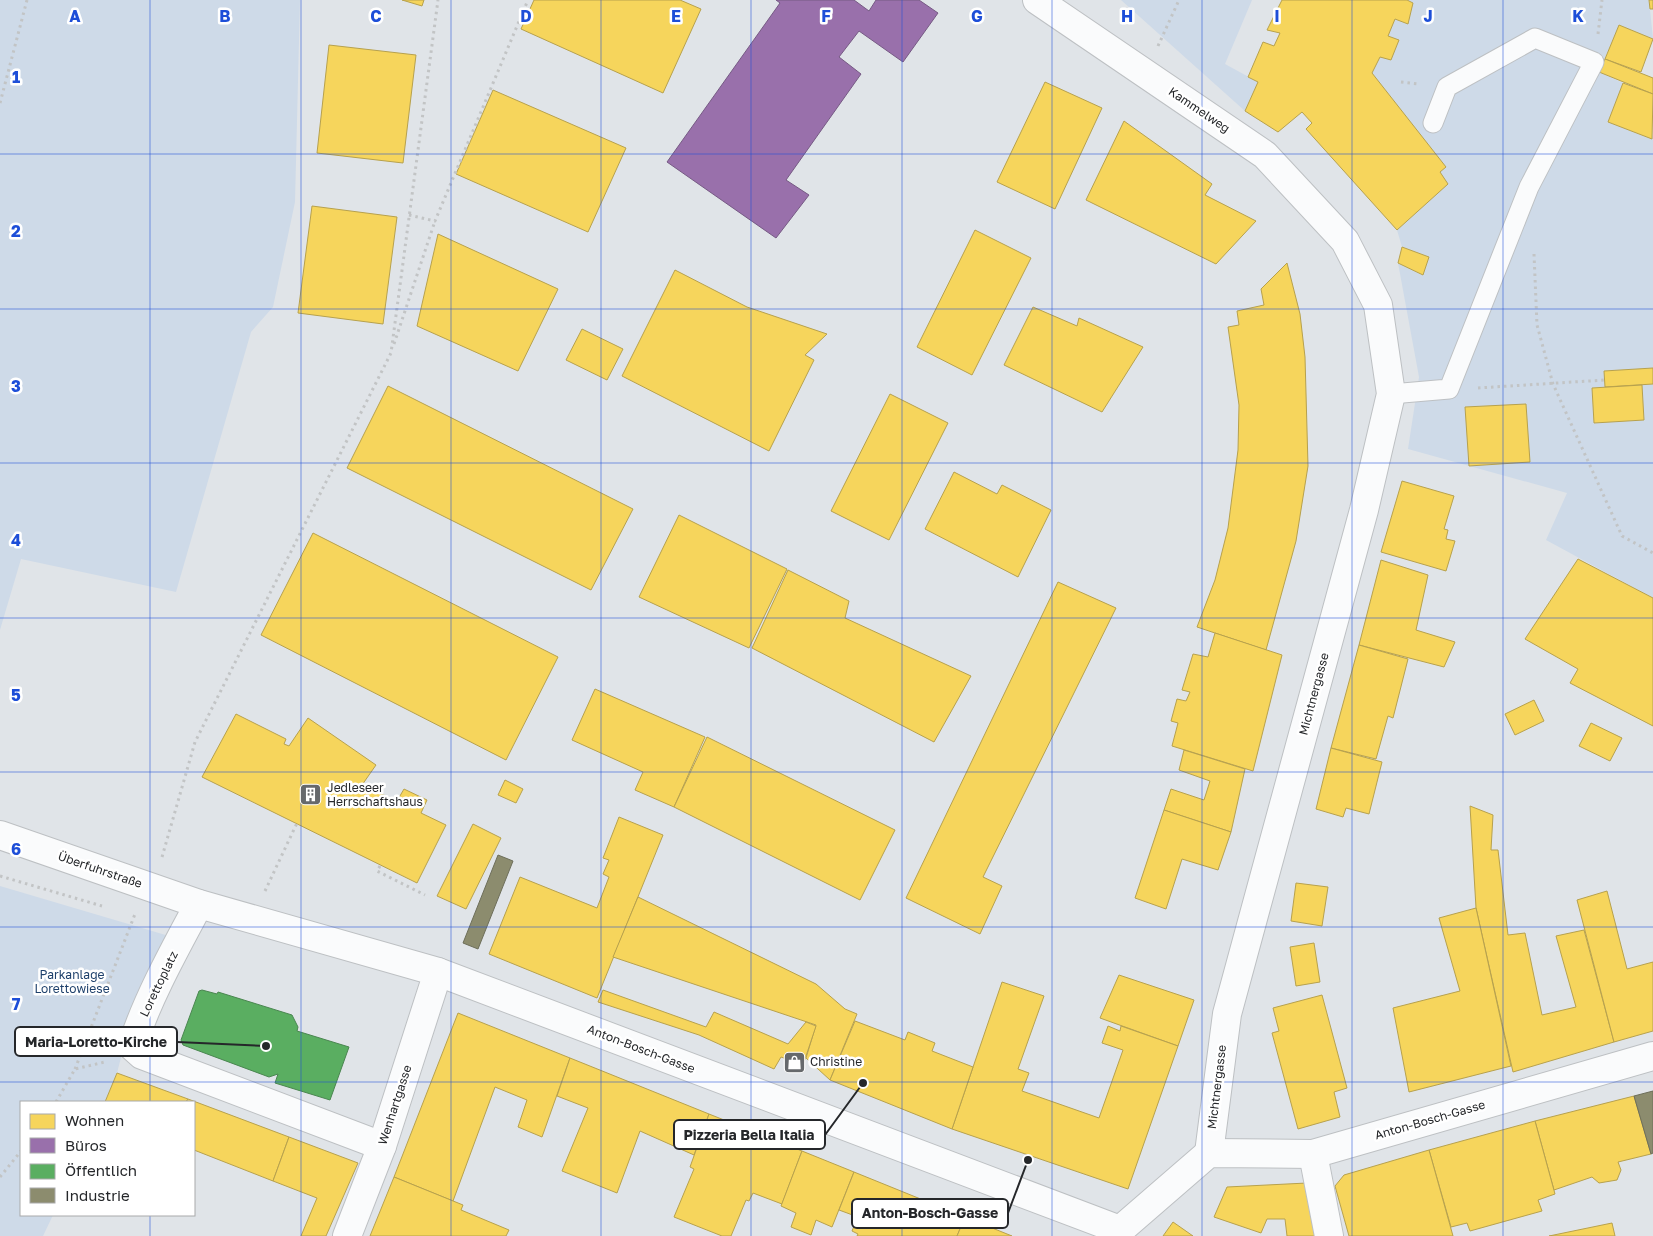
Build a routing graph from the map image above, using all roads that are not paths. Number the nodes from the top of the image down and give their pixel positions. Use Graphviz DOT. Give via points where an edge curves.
graph roads {
  1 [pos="1037,0"];
  2 [pos="1433,123"];
  3 [pos="1345,241"];
  4 [pos="1391,394"];
  5 [pos="0,835"];
  6 [pos="200,904"];
  7 [pos="438,972"];
  8 [pos="1653,1056"];
  9 [pos="382,1146"];
  10 [pos="1209,1153"];
  11 [pos="1313,1154"];
  12 [pos="1118,1233"];
  13 [pos="347,1236"];
  14 [pos="1329,1236"];
  1 -- 3 [label="street, Kammelweg" via="1265,155"];
  2 -- 4 [label="lane" via="1447,87 1535,38 1594,62 1529,187 1449,389"];
  3 -- 4 [label="street, Michtnergasse" via="1378,306"];
  4 -- 10 [label="street, Michtnergasse" via="1361,520 1227,1014"];
  5 -- 6 [label="street, Überfuhrstraße"];
  6 -- 7 [label="street"];
  6 -- 9 [label="street, Lorettoplatz" via="138,1026 132,1046 142,1055"];
  7 -- 9 [label="street, Wenhartgasse"];
  7 -- 12 [label="street, Anton-Bosch-Gasse"];
  8 -- 11 [label="street, Anton-Bosch-Gasse"];
  9 -- 13 [label="street, Wenhartgasse"];
  10 -- 11 [label="street, Anton-Bosch-Gasse"];
  10 -- 12 [label="street, Anton-Bosch-Gasse"];
  11 -- 14 [label="street"];
}
